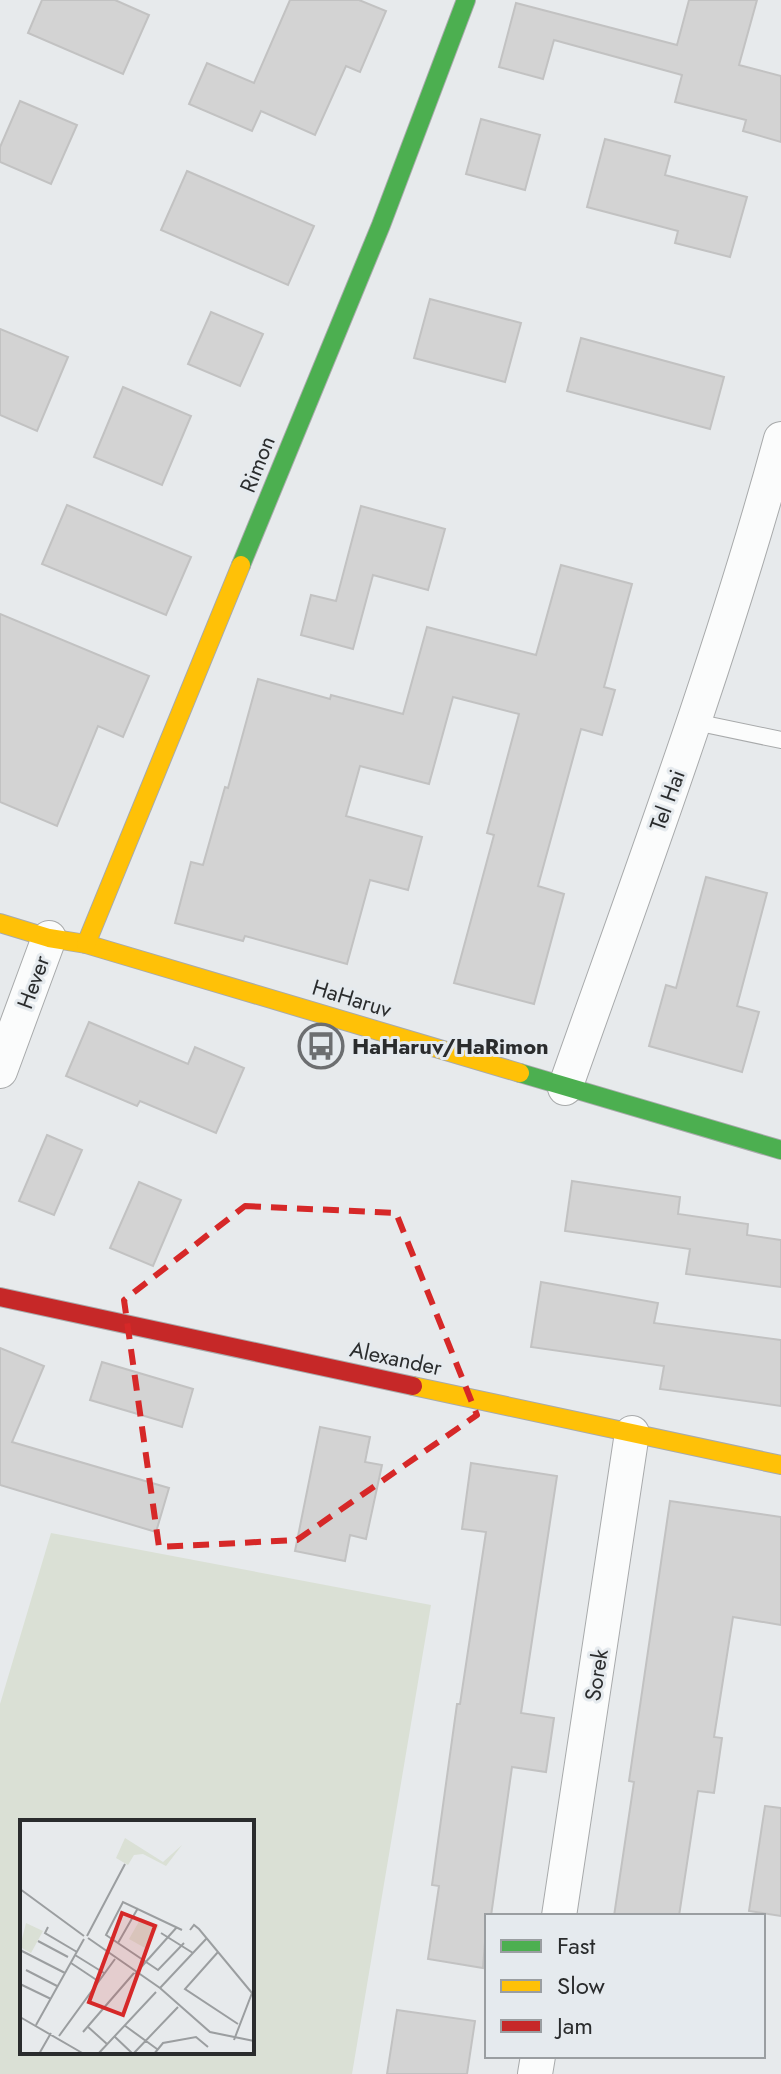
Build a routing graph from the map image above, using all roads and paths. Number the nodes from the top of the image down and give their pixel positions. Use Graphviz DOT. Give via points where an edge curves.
graph roads {
  1 [pos="466,0"];
  2 [pos="781,439"];
  3 [pos="771,513"];
  4 [pos="695,722"];
  5 [pos="781,740"];
  6 [pos="0,923"];
  7 [pos="49,938"];
  8 [pos="86,944"];
  9 [pos="0,1071"];
  10 [pos="565,1088"];
  11 [pos="781,1150"];
  12 [pos="0,1297"];
  13 [pos="632,1433"];
  14 [pos="781,1465"];
  15 [pos="559,1914"];
  1 -- 8 [label="street, Rimon" via="381,225"];
  2 -- 3 [label="street, Tel Hai"];
  3 -- 4 [label="street, Tel Hai"];
  4 -- 5 [label="lane"];
  4 -- 10 [label="street, Tel Hai"];
  6 -- 7 [label="street, HaHaruv"];
  7 -- 8 [label="street, HaHaruv"];
  7 -- 9 [label="street, Hever"];
  8 -- 10 [label="street, HaHaruv"];
  10 -- 11 [label="street, HaHaruv"];
  12 -- 13 [label="street, Alexander"];
  13 -- 14 [label="street, Alexander"];
  13 -- 15 [label="street, Sorek"];
}
